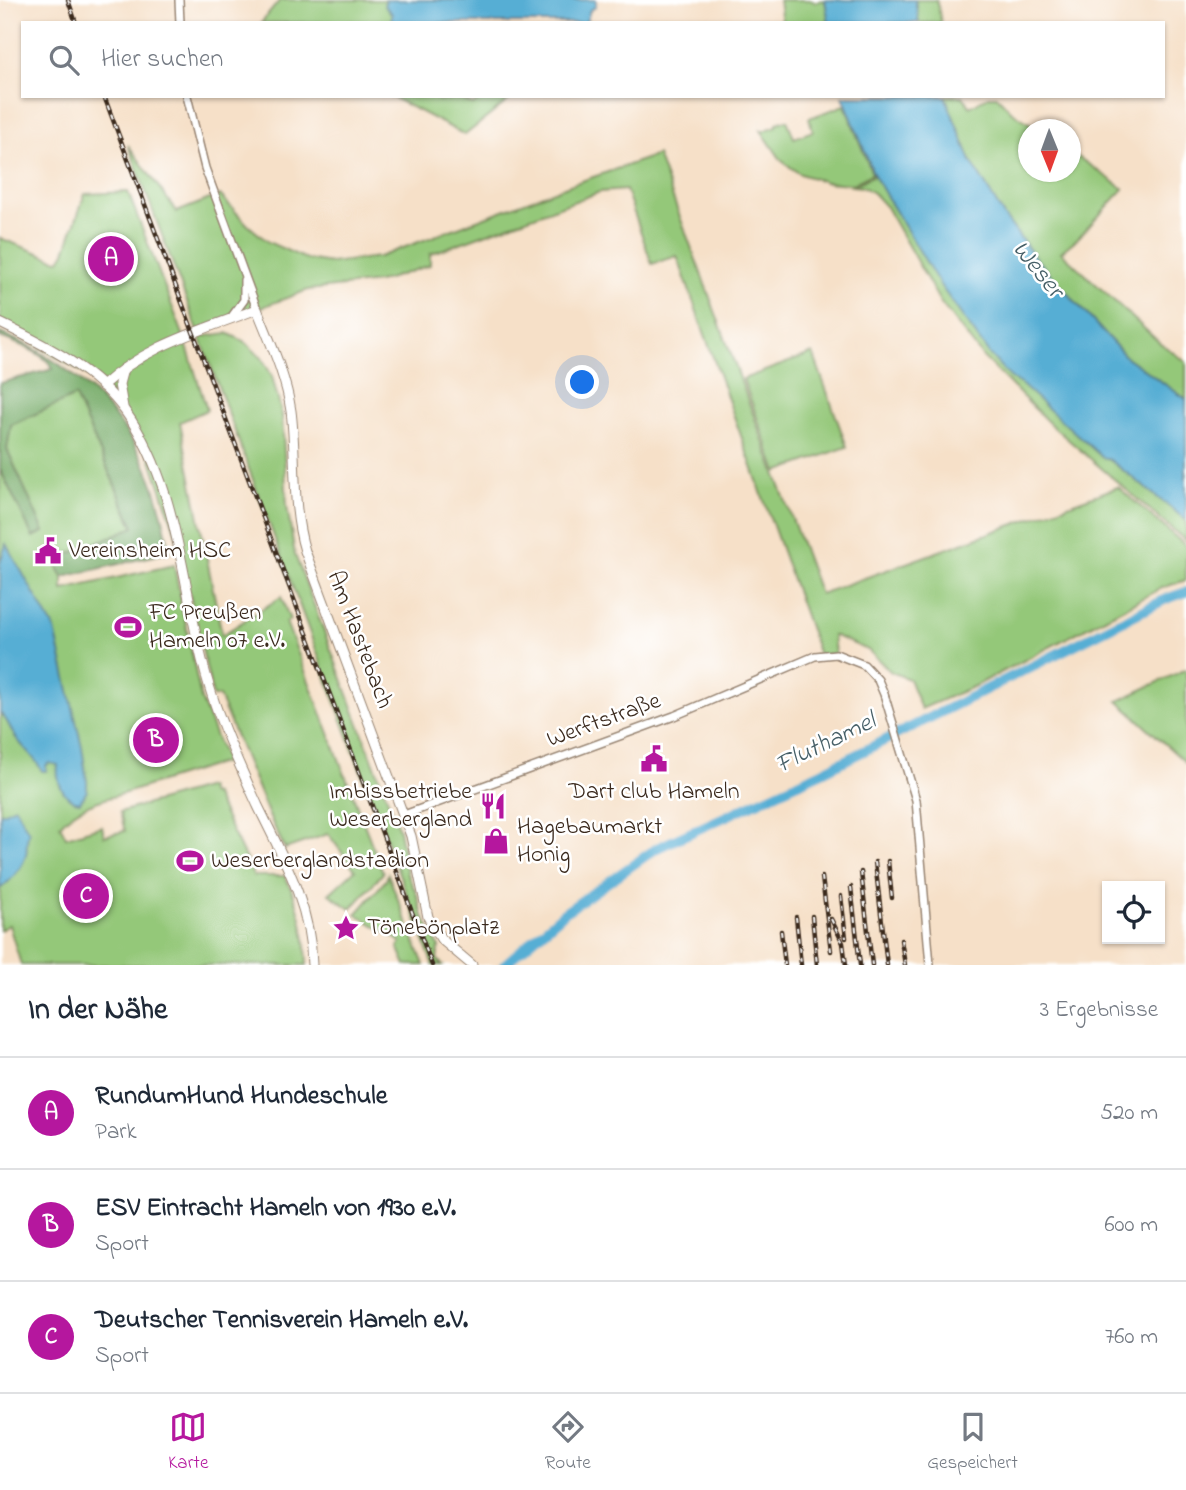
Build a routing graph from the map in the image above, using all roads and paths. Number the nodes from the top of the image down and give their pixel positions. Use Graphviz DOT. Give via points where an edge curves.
graph roads {
  1 [pos="179,0"];
  2 [pos="180,21"];
  3 [pos="188,98"];
  4 [pos="244,272"];
  5 [pos="257,309"];
  6 [pos="230,319"];
  7 [pos="0,323"];
  8 [pos="124,366"];
  9 [pos="103,386"];
  10 [pos="123,408"];
  11 [pos="404,815"];
  12 [pos="313,965"];
  13 [pos="472,965"];
  14 [pos="930,965"];
  1 -- 2 [label="street"];
  3 -- 4 [label="street" via="205,168"];
  4 -- 5 [label="street"];
  4 -- 6 [label="street" via="244,300"];
  5 -- 6 [label="main road"];
  5 -- 11 [label="main road, Am Hastebach" via="291,412 295,503 302,541"];
  6 -- 8 [label="main road"];
  7 -- 9 [label="main road" via="48,347"];
  8 -- 9 [label="main road"];
  8 -- 10 [label="main road" via="119,384"];
  9 -- 10 [label="main road"];
  10 -- 12 [label="main road" via="158,475 213,697 300,894"];
  11 -- 13 [label="main road, Am Hastebach" via="428,917 441,939"];
  11 -- 14 [label="street, Werftstraße" via="674,716 815,656 836,654 872,672 895,728 916,800"];
}
